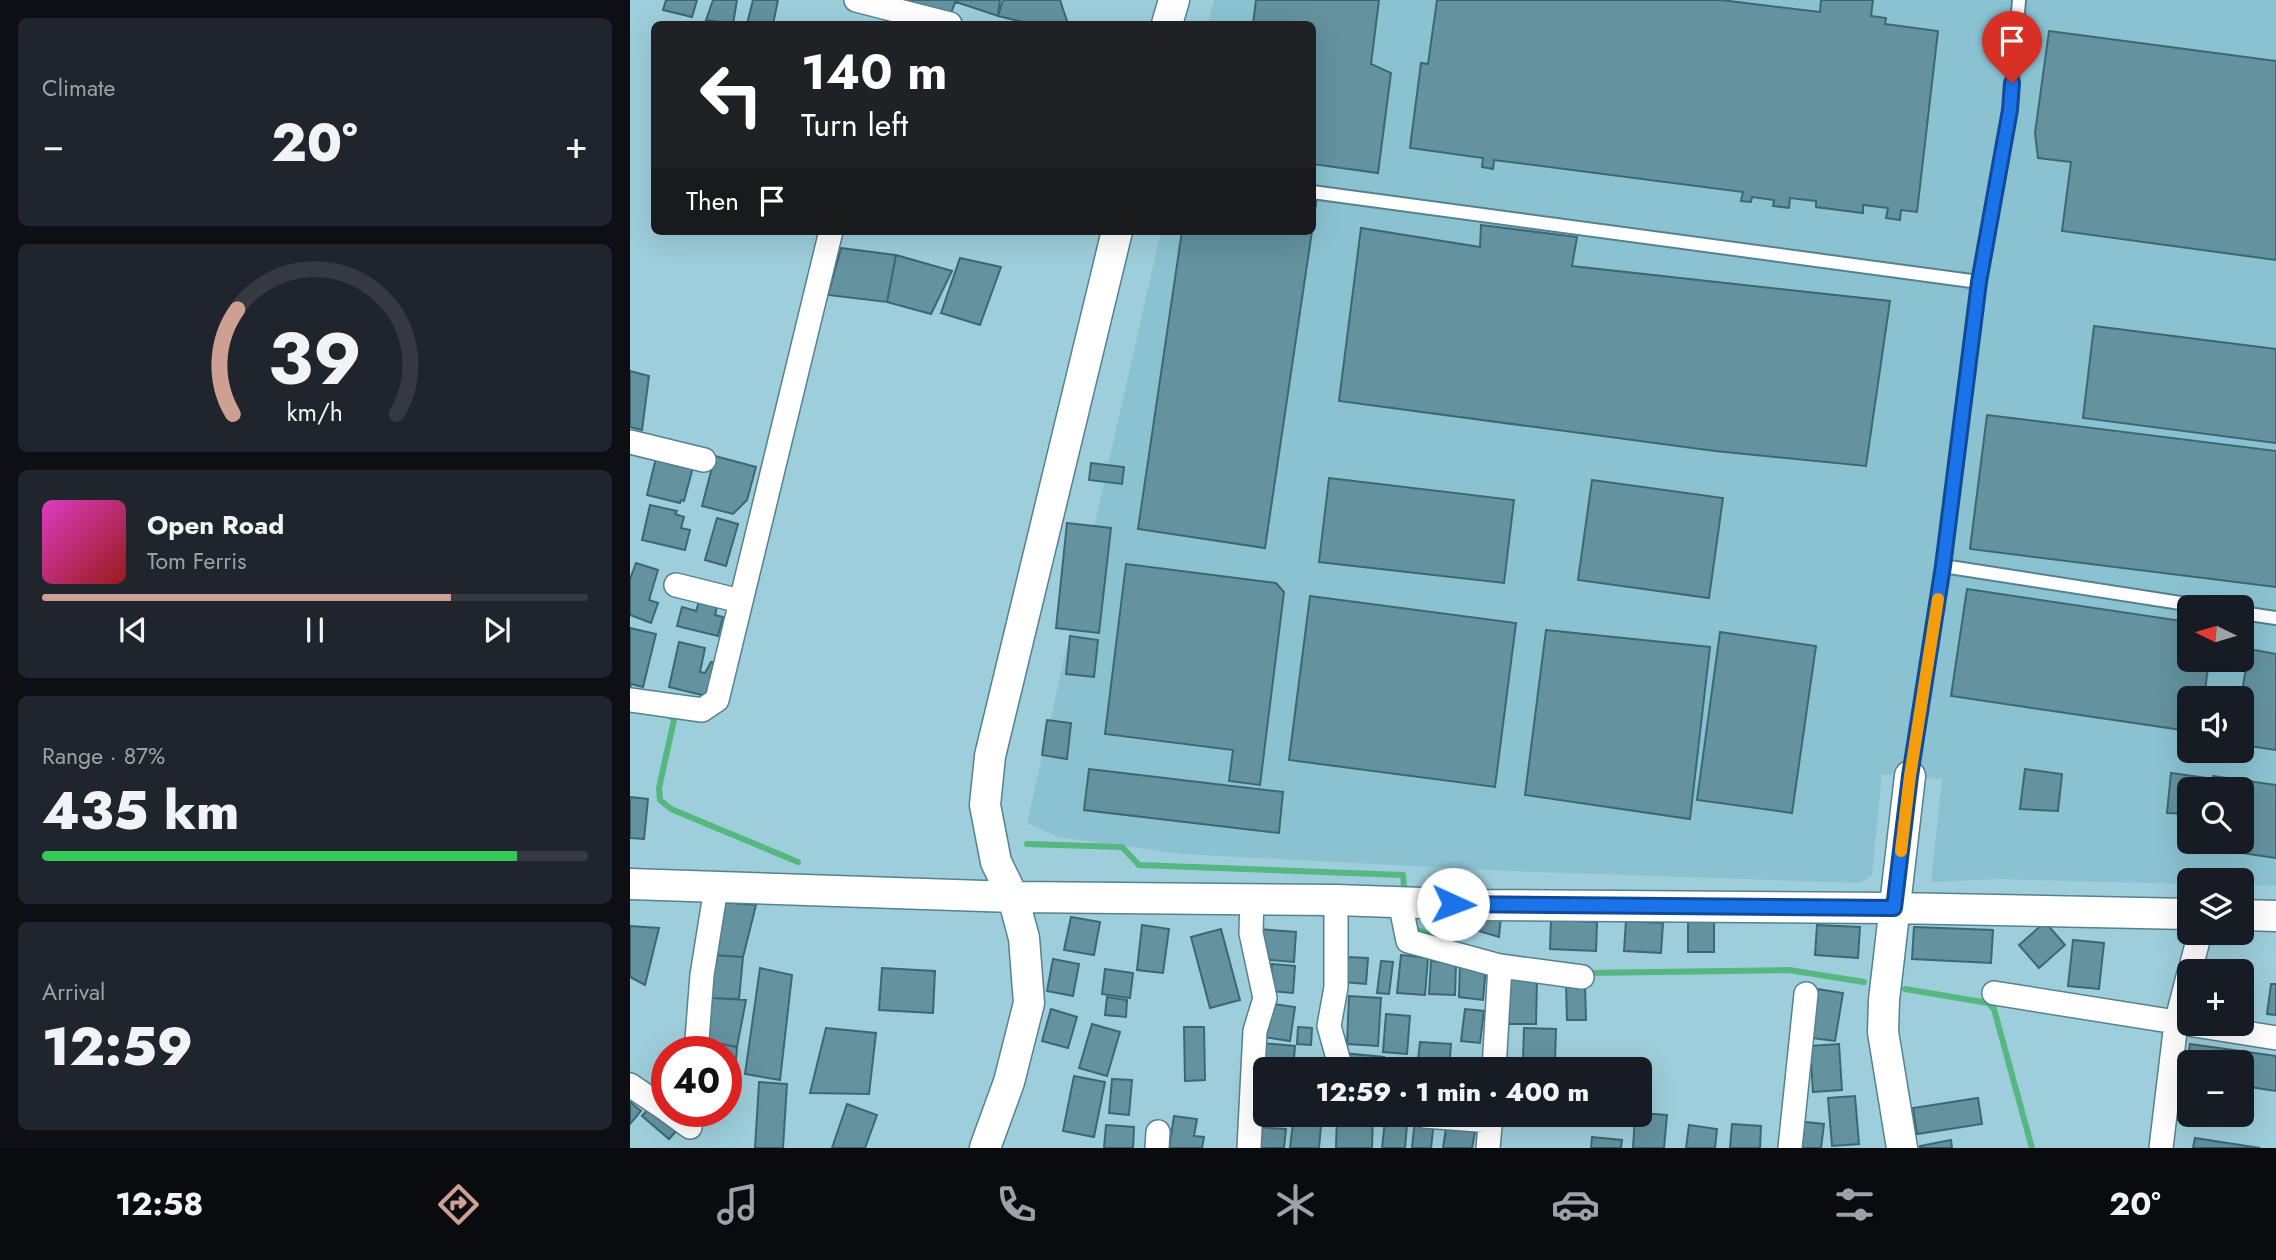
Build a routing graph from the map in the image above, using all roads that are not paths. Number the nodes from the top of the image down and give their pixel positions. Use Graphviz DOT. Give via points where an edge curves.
graph roads {
  1 [pos="856,0"];
  2 [pos="1174,0"];
  3 [pos="2019,0"];
  4 [pos="885,11"];
  5 [pos="935,21"];
  6 [pos="1168,21"];
  7 [pos="1316,193"];
  8 [pos="830,235"];
  9 [pos="1116,235"];
  10 [pos="1979,282"];
  11 [pos="630,442"];
  12 [pos="704,460"];
  13 [pos="1943,566"];
  14 [pos="677,584"];
  15 [pos="740,601"];
  16 [pos="2177,602"];
  17 [pos="2254,615"];
  18 [pos="2276,618"];
  19 [pos="630,700"];
  20 [pos="1910,776"];
  21 [pos="630,884"];
  22 [pos="716,888"];
  23 [pos="1013,897"];
  24 [pos="1252,899"];
  25 [pos="1336,900"];
  26 [pos="1400,902"];
  27 [pos="1894,908"];
  28 [pos="2177,914"];
  29 [pos="2254,915"];
  30 [pos="2276,916"];
  31 [pos="1500,966"];
  32 [pos="1582,977"];
  33 [pos="1994,993"];
  34 [pos="1806,994"];
  35 [pos="2177,1019"];
  36 [pos="2176,1023"];
  37 [pos="697,1036"];
  38 [pos="2276,1038"];
  39 [pos="1338,1057"];
  40 [pos="1495,1057"];
  41 [pos="630,1085"];
  42 [pos="651,1100"];
  43 [pos="1490,1127"];
  44 [pos="985,1148"];
  45 [pos="1249,1148"];
  46 [pos="1488,1148"];
  47 [pos="1790,1148"];
  48 [pos="1902,1148"];
  49 [pos="2161,1148"];
  1 -- 4 [label="street"];
  2 -- 6 [label="street"];
  3 -- 10 [label="lane" via="2010,110"];
  4 -- 5 [label="street"];
  7 -- 10 [label="lane"];
  8 -- 15 [label="street"];
  9 -- 23 [label="street" via="990,756 985,805 996,862"];
  10 -- 13 [label="lane"];
  11 -- 12 [label="street"];
  13 -- 16 [label="lane"];
  13 -- 20 [label="lane"];
  14 -- 15 [label="street"];
  15 -- 19 [label="street" via="717,700 702,710"];
  17 -- 18 [label="lane"];
  20 -- 27 [label="street"];
  21 -- 22 [label="street"];
  22 -- 23 [label="street"];
  22 -- 37 [label="street"];
  23 -- 24 [label="street"];
  23 -- 44 [label="street" via="1024,938 1029,1003 1009,1082"];
  24 -- 25 [label="street"];
  24 -- 45 [label="street" via="1251,933 1265,998 1255,1031"];
  25 -- 26 [label="street"];
  25 -- 39 [label="street" via="1336,987 1329,1026"];
  26 -- 27 [label="street"];
  26 -- 31 [label="street" via="1408,941"];
  27 -- 28 [label="street"];
  27 -- 48 [label="street" via="1883,1032"];
  29 -- 30 [label="street"];
  31 -- 32 [label="street"];
  31 -- 40 [label="street"];
  33 -- 36 [label="street"];
  34 -- 47 [label="street"];
  35 -- 36 [label="street"];
  36 -- 38 [label="street"];
  36 -- 49 [label="street"];
  41 -- 42 [label="street"];
  43 -- 46 [label="street"];
}
